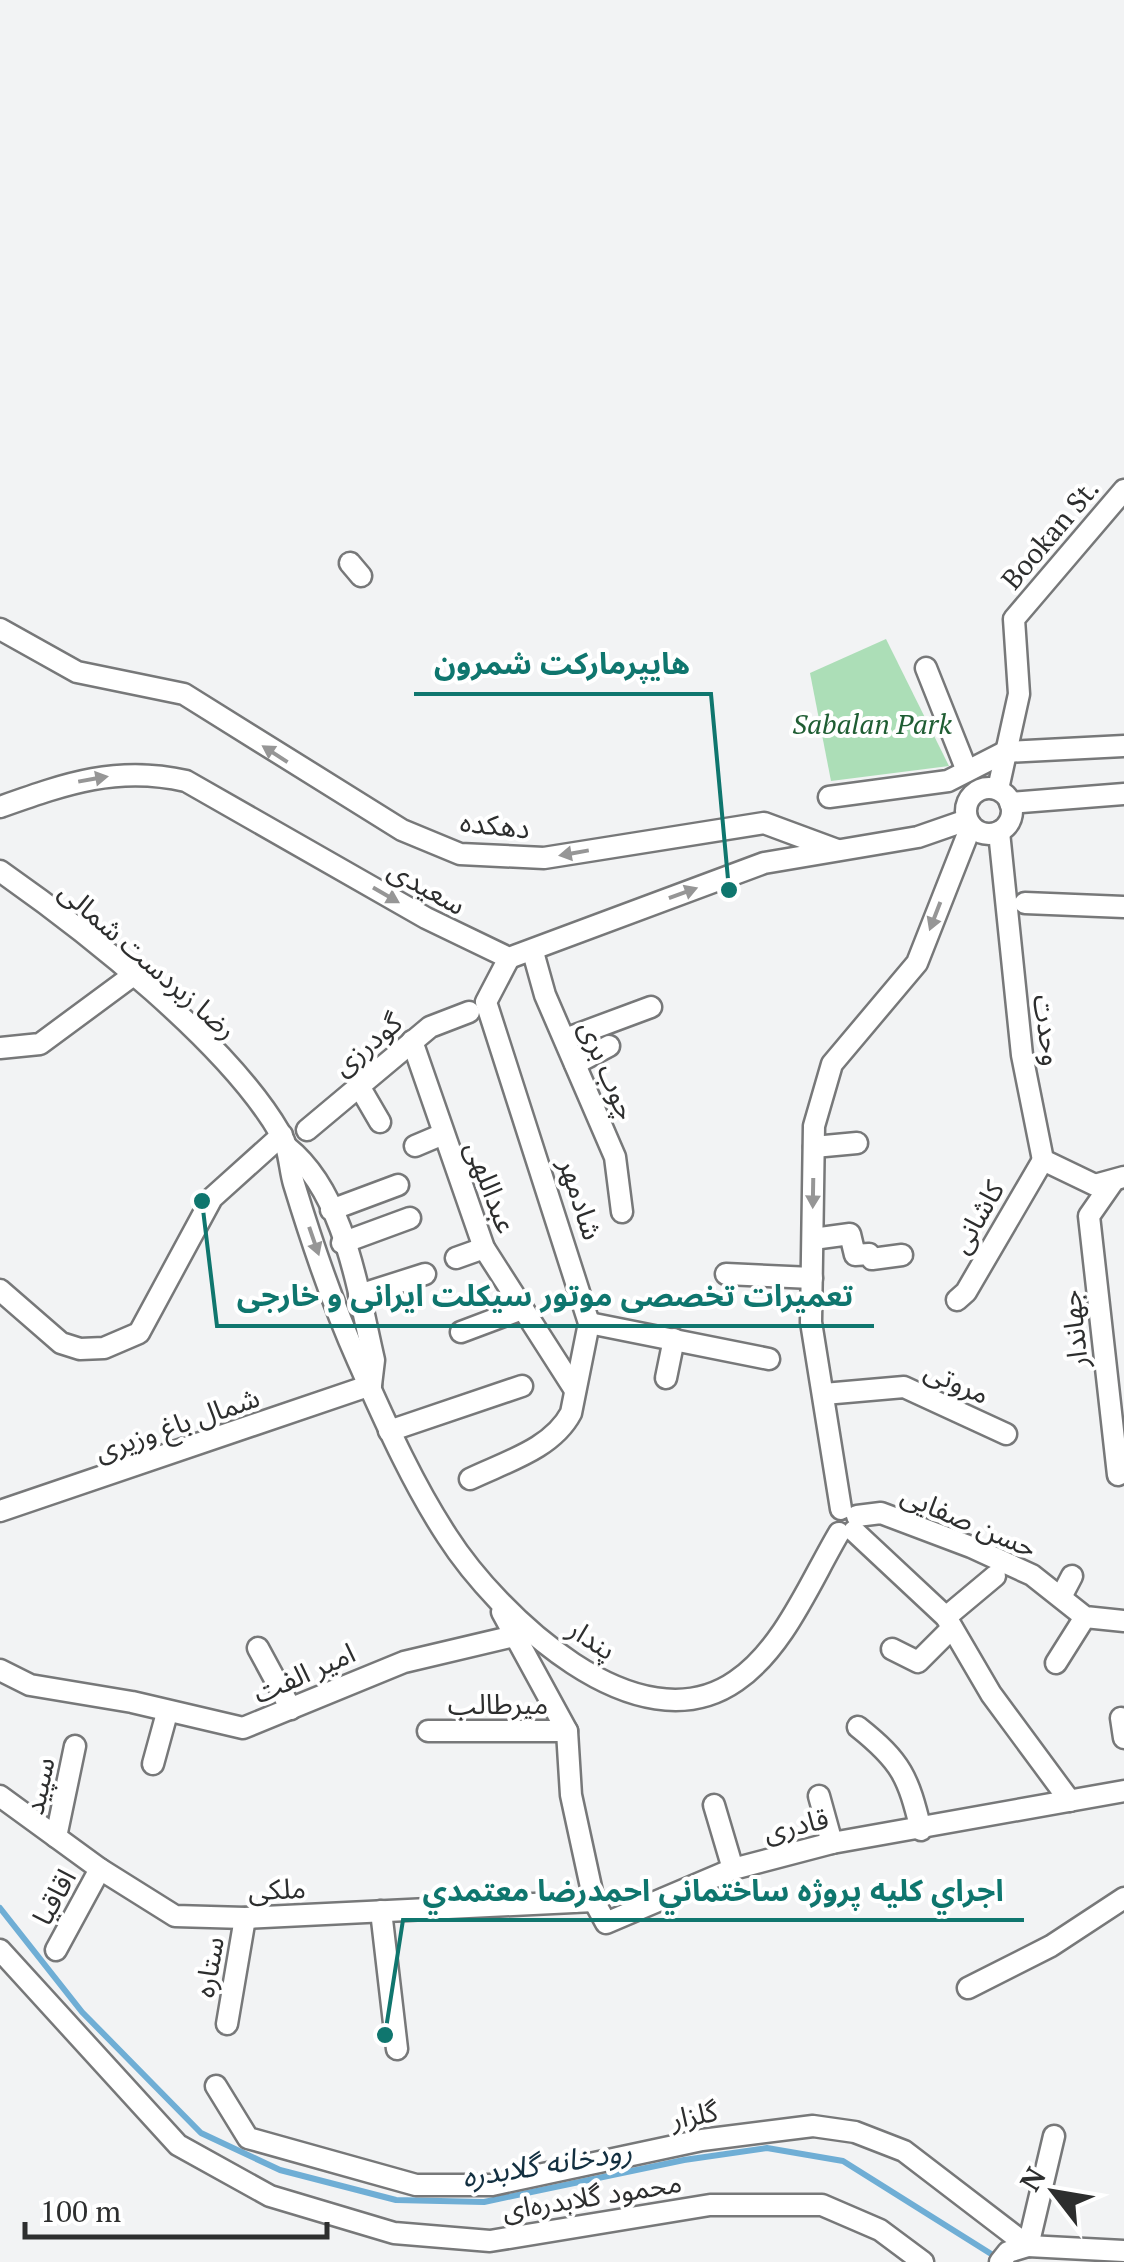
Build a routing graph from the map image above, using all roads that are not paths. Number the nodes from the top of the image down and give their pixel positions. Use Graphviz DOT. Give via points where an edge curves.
graph roads {
  1 [pos="1124,490"];
  2 [pos="0,629"];
  3 [pos="926,668"];
  4 [pos="1124,746"];
  5 [pos="1005,752"];
  6 [pos="967,771"];
  7 [pos="1124,794"];
  8 [pos="1004,796"];
  9 [pos="828,797"];
  10 [pos="0,807"];
  11 [pos="969,823"];
  12 [pos="999,832"];
  13 [pos="839,851"];
  14 [pos="0,871"];
  15 [pos="1025,903"];
  16 [pos="1124,908"];
  17 [pos="533,952"];
  18 [pos="509,958"];
  19 [pos="132,976"];
  20 [pos="477,1007"];
  21 [pos="651,1007"];
  22 [pos="565,1039"];
  23 [pos="412,1042"];
  24 [pos="609,1046"];
  25 [pos="0,1048"];
  26 [pos="575,1064"];
  27 [pos="359,1086"];
  28 [pos="380,1122"];
  29 [pos="307,1130"];
  30 [pos="441,1135"];
  31 [pos="284,1141"];
  32 [pos="857,1144"];
  33 [pos="416,1146"];
  34 [pos="814,1147"];
  35 [pos="1043,1160"];
  36 [pos="1118,1180"];
  37 [pos="398,1185"];
  38 [pos="331,1210"];
  39 [pos="622,1212"];
  40 [pos="410,1218"];
  41 [pos="813,1239"];
  42 [pos="342,1243"];
  43 [pos="484,1248"];
  44 [pos="902,1255"];
  45 [pos="456,1258"];
  46 [pos="425,1274"];
  47 [pos="726,1274"];
  48 [pos="812,1278"];
  49 [pos="0,1290"];
  50 [pos="359,1296"];
  51 [pos="956,1300"];
  52 [pos="522,1309"];
  53 [pos="589,1323"];
  54 [pos="461,1332"];
  55 [pos="674,1339"];
  56 [pos="769,1359"];
  57 [pos="666,1378"];
  58 [pos="371,1384"];
  59 [pos="522,1386"];
  60 [pos="576,1390"];
  61 [pos="824,1394"];
  62 [pos="389,1431"];
  63 [pos="1006,1434"];
  64 [pos="1121,1473"];
  65 [pos="470,1480"];
  66 [pos="0,1511"];
  67 [pos="848,1522"];
  68 [pos="995,1576"];
  69 [pos="1072,1576"];
  70 [pos="490,1588"];
  71 [pos="1060,1597"];
  72 [pos="1105,1619"];
  73 [pos="949,1622"];
  74 [pos="514,1636"];
  75 [pos="258,1648"];
  76 [pos="892,1649"];
  77 [pos="1056,1664"];
  78 [pos="0,1670"];
  79 [pos="291,1709"];
  80 [pos="166,1713"];
  81 [pos="858,1727"];
  82 [pos="428,1731"];
  83 [pos="568,1732"];
  84 [pos="75,1746"];
  85 [pos="153,1764"];
  86 [pos="1124,1791"];
  87 [pos="0,1796"];
  88 [pos="819,1796"];
  89 [pos="1070,1800"];
  90 [pos="714,1805"];
  91 [pos="921,1830"];
  92 [pos="56,1837"];
  93 [pos="832,1844"];
  94 [pos="100,1869"];
  95 [pos="733,1869"];
  96 [pos="1124,1898"];
  97 [pos="594,1900"];
  98 [pos="381,1911"];
  99 [pos="246,1918"];
  100 [pos="0,1950"];
  101 [pos="56,1950"];
  102 [pos="968,1988"];
  103 [pos="227,2024"];
  104 [pos="397,2049"];
  105 [pos="216,2086"];
  106 [pos="1054,2136"];
  107 [pos="1124,2251"];
  108 [pos="1012,2253"];
  109 [pos="923,2262"];
  1 -- 5 [label="street, Bookan St." via="1014,620 1019,694"];
  13 -- 2 [label="street, دهکده, one-way" via="764,822 544,858 460,854 402,830 184,694 77,672"];
  3 -- 6 [label="street"];
  4 -- 5 [label="street"];
  5 -- 6 [label="street"];
  5 -- 8 [label="street, Bookan St."];
  6 -- 9 [label="street" via="948,781"];
  7 -- 8 [label="street"];
  8 -- 11 [label="street" via="984,788 972,795"];
  8 -- 12 [label="street" via="1011,816"];
  10 -- 18 [label="street, سعیدی, one-way" via="87,778 148,772 186,780 426,918"];
  11 -- 12 [label="street" via="984,833"];
  11 -- 13 [label="street"];
  11 -- 34 [label="street, one-way" via="917,963 832,1064"];
  12 -- 35 [label="street, وحدت" via="1022,1055"];
  17 -- 13 [label="street, one-way" via="764,863"];
  14 -- 19 [label="street, رضا زبردست شمالی"];
  15 -- 16 [label="street"];
  17 -- 18 [label="street"];
  17 -- 22 [label="street, چوب بری"];
  18 -- 20 [label="street"];
  19 -- 25 [label="street" via="40,1044"];
  19 -- 31 [label="street, رضا زبردست شمالی" via="202,1038"];
  20 -- 23 [label="street, گودرزی"];
  20 -- 53 [label="street, شادمهر"];
  21 -- 22 [label="street"];
  22 -- 26 [label="street, چوب بری"];
  23 -- 27 [label="street, گودرزی"];
  23 -- 30 [label="street, عبداللهی"];
  24 -- 26 [label="street"];
  26 -- 39 [label="street, چوب بری" via="614,1157"];
  27 -- 28 [label="street"];
  27 -- 29 [label="street, گودرزی"];
  30 -- 33 [label="street"];
  30 -- 43 [label="street, عبداللهی"];
  31 -- 38 [label="street, رضا زبردست شمالی" via="308,1164"];
  31 -- 49 [label="street" via="212,1198 139,1332 104,1348 61,1343"];
  31 -- 58 [label="street, پندار, one-way" via="321,1263"];
  32 -- 34 [label="street"];
  34 -- 41 [label="street, one-way"];
  35 -- 36 [label="street" via="1095,1185"];
  35 -- 51 [label="street, کاشانی"];
  36 -- 64 [label="street, جهاندار" via="1089,1216"];
  37 -- 38 [label="street"];
  38 -- 42 [label="street, رضا زبردست شمالی"];
  40 -- 42 [label="street"];
  41 -- 44 [label="street" via="850,1234 855,1255"];
  41 -- 48 [label="street"];
  42 -- 50 [label="street, رضا زبردست شمالی"];
  43 -- 45 [label="street"];
  43 -- 52 [label="street, عبداللهی"];
  46 -- 50 [label="street"];
  47 -- 48 [label="street"];
  48 -- 61 [label="street" via="811,1322"];
  50 -- 58 [label="street, رضا زبردست شمالی" via="374,1360"];
  52 -- 54 [label="street"];
  52 -- 60 [label="street, عبداللهی"];
  53 -- 55 [label="street"];
  53 -- 60 [label="street, شادمهر"];
  55 -- 56 [label="street"];
  55 -- 57 [label="street"];
  58 -- 62 [label="street, پندار"];
  58 -- 66 [label="street, شمال باغ وزیری"];
  59 -- 62 [label="street"];
  60 -- 65 [label="street, شادمهر" via="557,1434"];
  61 -- 63 [label="street, مروتی" via="904,1387"];
  61 -- 67 [label="street"];
  62 -- 70 [label="street, پندار" via="450,1541"];
  67 -- 70 [label="street, پندار" via="761,1660 734,1683 684,1699 632,1694 590,1674 522,1624"];
  67 -- 71 [label="street, حسن صفایی" via="881,1513 1032,1575"];
  67 -- 73 [label="street"];
  68 -- 73 [label="street"];
  69 -- 71 [label="street"];
  70 -- 74 [label="street"];
  71 -- 72 [label="street, حسن صفایی"];
  72 -- 77 [label="street"];
  73 -- 76 [label="street" via="918,1662"];
  73 -- 89 [label="street" via="991,1694"];
  74 -- 79 [label="street, امیر الفت" via="404,1662"];
  74 -- 83 [label="street"];
  75 -- 79 [label="street"];
  78 -- 80 [label="street, امیر الفت" via="30,1685"];
  79 -- 80 [label="street, امیر الفت" via="243,1728"];
  80 -- 85 [label="street"];
  81 -- 91 [label="street" via="910,1781"];
  82 -- 83 [label="street, میرطالب"];
  83 -- 97 [label="street" via="571,1795"];
  84 -- 92 [label="street, سپید"];
  86 -- 89 [label="street, قادری"];
  87 -- 92 [label="street, ملکی"];
  88 -- 93 [label="street"];
  89 -- 91 [label="street, قادری"];
  90 -- 95 [label="street"];
  91 -- 93 [label="street, قادری"];
  92 -- 94 [label="street, ملکی"];
  93 -- 95 [label="street, قادری"];
  94 -- 99 [label="street, ملکی" via="175,1916"];
  94 -- 101 [label="street, اقاقیا"];
  95 -- 97 [label="street, قادری" via="614,1922 599,1918"];
  96 -- 102 [label="street"];
  97 -- 98 [label="street, ملکی"];
  98 -- 99 [label="street, ملکی"];
  98 -- 104 [label="street"];
  99 -- 103 [label="street, ستاره"];
  100 -- 109 [label="street, محمود گلابدره‌ای" via="178,2145 270,2196 394,2232 490,2241 710,2205 822,2206 880,2230"];
  105 -- 108 [label="street, گلزار" via="248,2138 416,2184 492,2185 759,2131 813,2126 854,2132 904,2151"];
  106 -- 108 [label="street"];
  107 -- 108 [label="street"];
}
